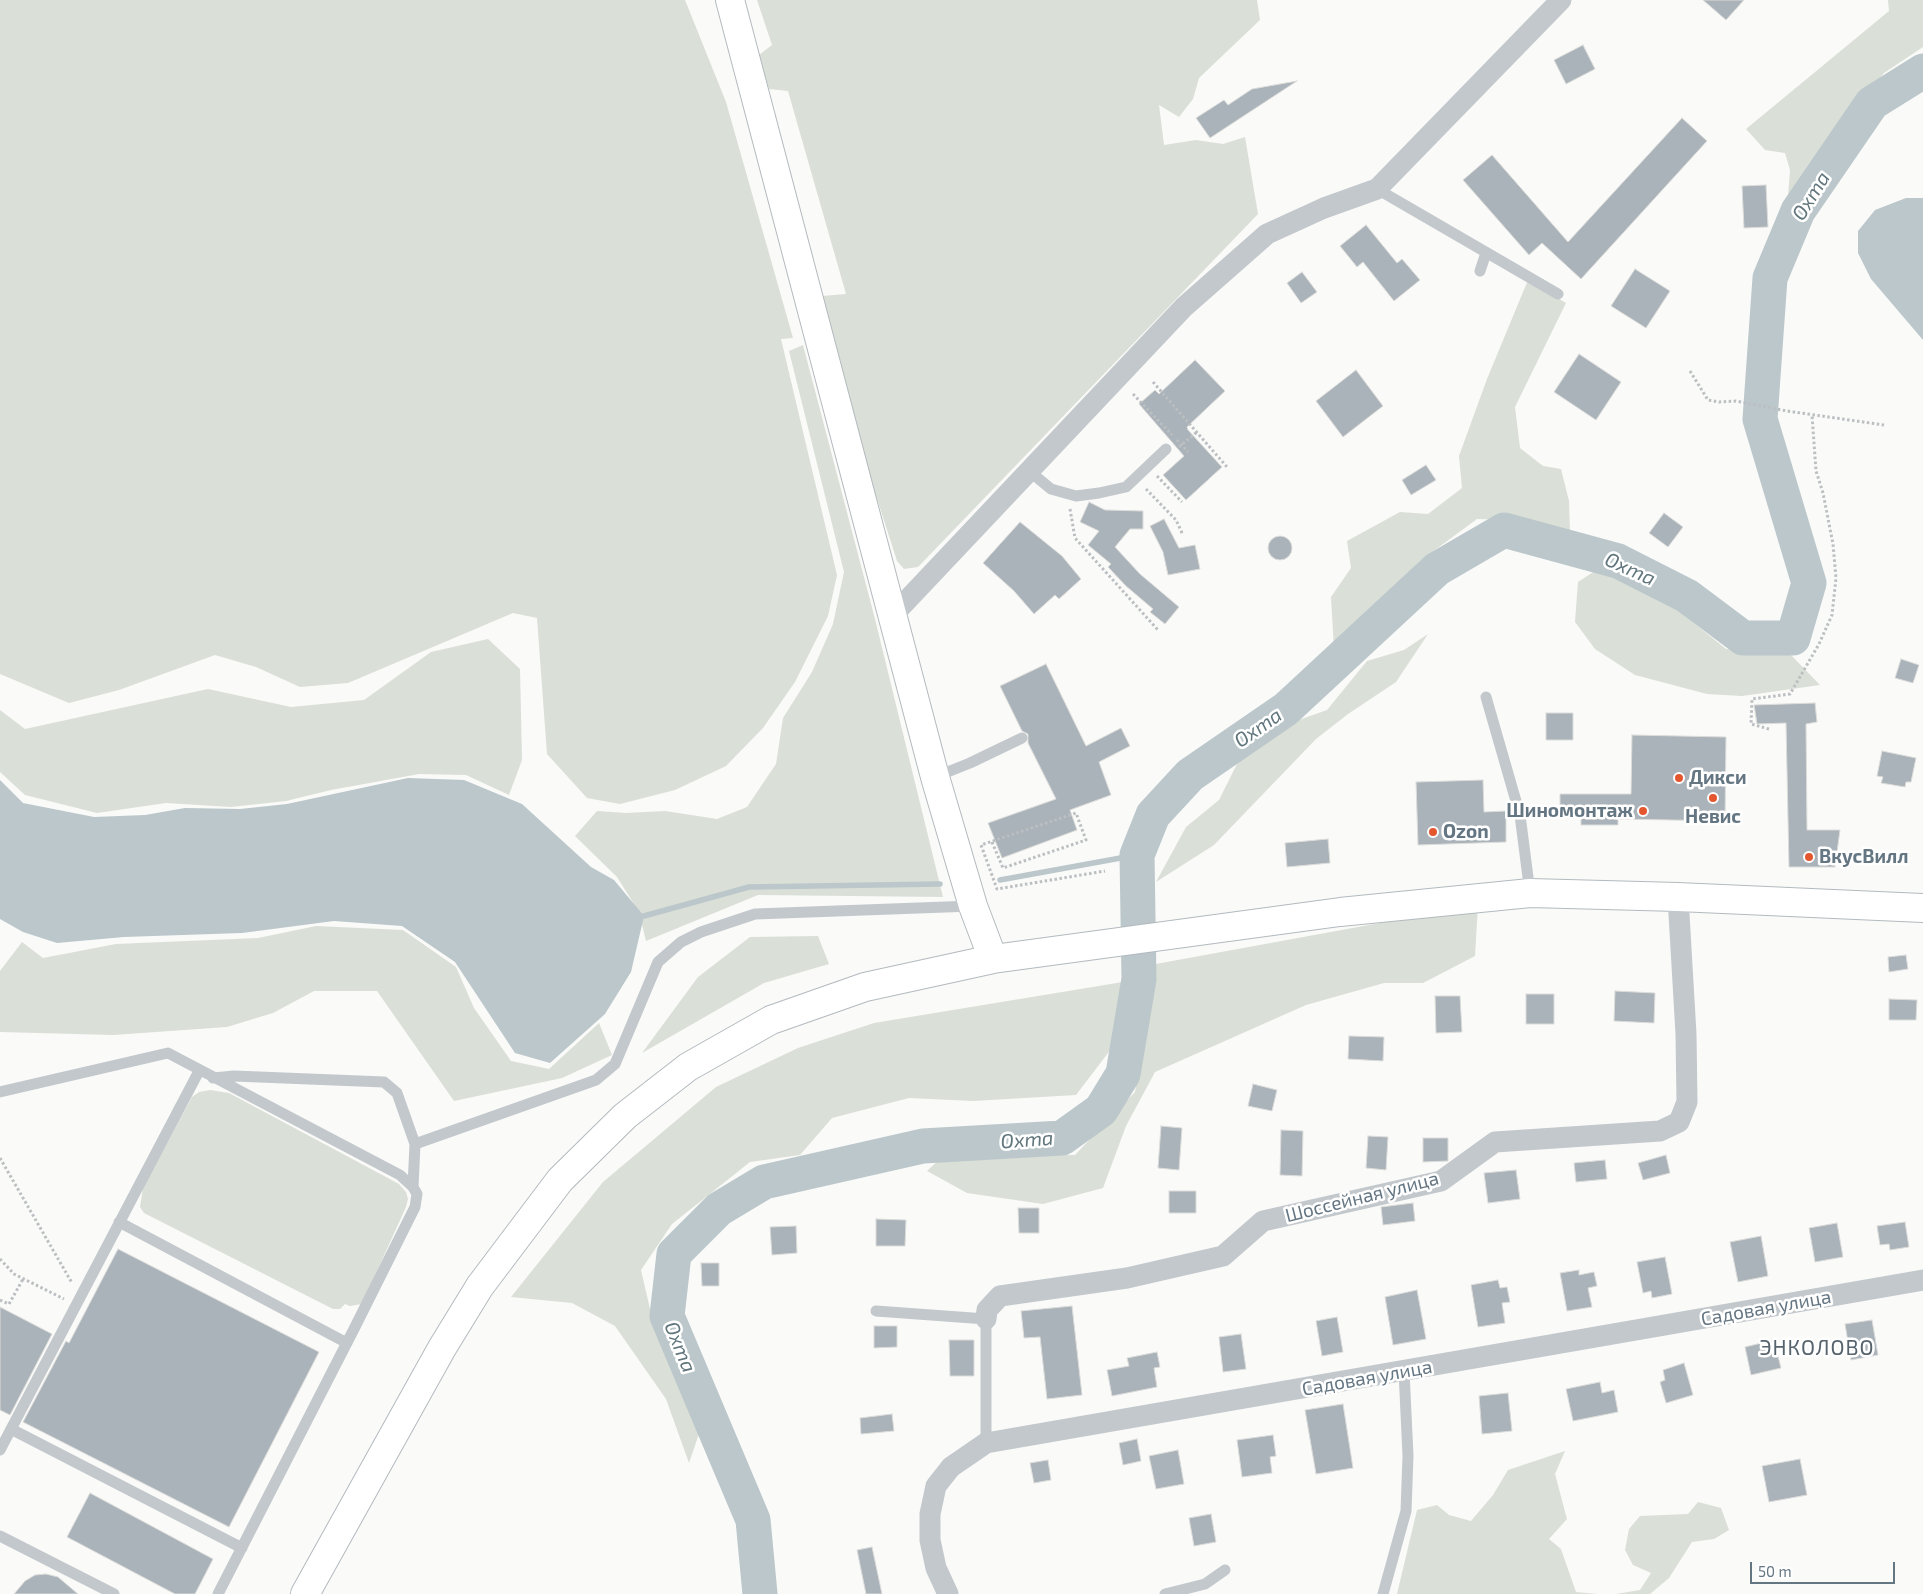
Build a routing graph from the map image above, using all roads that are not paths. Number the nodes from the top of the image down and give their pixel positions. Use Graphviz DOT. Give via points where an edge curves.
graph roads {
  1 [pos="730,0"];
  2 [pos="1561,0"];
  3 [pos="1378,189"];
  4 [pos="1486,253"];
  5 [pos="1480,271"];
  6 [pos="1558,294"];
  7 [pos="1166,449"];
  8 [pos="1028,470"];
  9 [pos="893,615"];
  10 [pos="1486,697"];
  11 [pos="1022,738"];
  12 [pos="935,777"];
  13 [pos="1530,893"];
  14 [pos="1678,897"];
  15 [pos="973,906"];
  16 [pos="1923,908"];
  17 [pos="993,959"];
  18 [pos="199,1071"];
  19 [pos="213,1078"];
  20 [pos="0,1092"];
  21 [pos="415,1144"];
  22 [pos="413,1187"];
  23 [pos="119,1222"];
  24 [pos="1923,1280"];
  25 [pos="876,1311"];
  26 [pos="986,1319"];
  27 [pos="347,1343"];
  28 [pos="1404,1371"];
  29 [pos="11,1429"];
  30 [pos="986,1443"];
  31 [pos="0,1450"];
  32 [pos="0,1536"];
  33 [pos="242,1548"];
  34 [pos="1225,1570"];
  35 [pos="107,1593"];
  36 [pos="218,1594"];
  37 [pos="305,1594"];
  38 [pos="948,1594"];
  39 [pos="1165,1594"];
  40 [pos="1383,1594"];
  1 -- 9 [label="main road"];
  2 -- 3 [label="street"];
  3 -- 4 [label="lane"];
  3 -- 8 [label="street" via="1324,208 1267,234 1184,307"];
  4 -- 5 [label="lane"];
  4 -- 6 [label="lane"];
  7 -- 8 [label="lane" via="1126,487 1100,493 1076,496 1051,489"];
  8 -- 9 [label="street"];
  9 -- 12 [label="main road"];
  10 -- 13 [label="lane" via="1520,815"];
  11 -- 12 [label="lane"];
  12 -- 15 [label="main road"];
  13 -- 14 [label="main road"];
  13 -- 17 [label="main road" via="1340,912"];
  14 -- 16 [label="main road"];
  14 -- 26 [label="street, Шоссейная улица" via="1687,1102 1679,1122 1660,1131 1495,1142 1441,1181 1263,1221 1223,1256 1127,1278 1000,1296 987,1310"];
  15 -- 17 [label="main road"];
  15 -- 21 [label="lane" via="755,914 701,932 681,942 658,962 615,1064 596,1080"];
  17 -- 37 [label="main road" via="865,987 771,1020 688,1067 625,1116 560,1180 480,1286"];
  18 -- 19 [label="lane"];
  18 -- 20 [label="lane" via="168,1053"];
  18 -- 23 [label="lane"];
  19 -- 21 [label="lane" via="384,1082 397,1093"];
  19 -- 22 [label="lane" via="400,1175"];
  21 -- 22 [label="lane"];
  22 -- 27 [label="lane" via="417,1194 415,1207"];
  23 -- 27 [label="lane"];
  23 -- 29 [label="lane"];
  24 -- 28 [label="street, Садовая улица"];
  25 -- 26 [label="lane"];
  26 -- 30 [label="lane"];
  27 -- 33 [label="lane"];
  28 -- 30 [label="street, Садовая улица"];
  28 -- 40 [label="lane" via="1408,1456 1406,1511"];
  29 -- 31 [label="lane"];
  29 -- 33 [label="lane"];
  30 -- 38 [label="street, Садовая улица" via="951,1468 936,1486 930,1514 930,1540 936,1568"];
  32 -- 35 [label="lane"];
  33 -- 36 [label="lane"];
  34 -- 39 [label="lane" via="1205,1584"];
}
